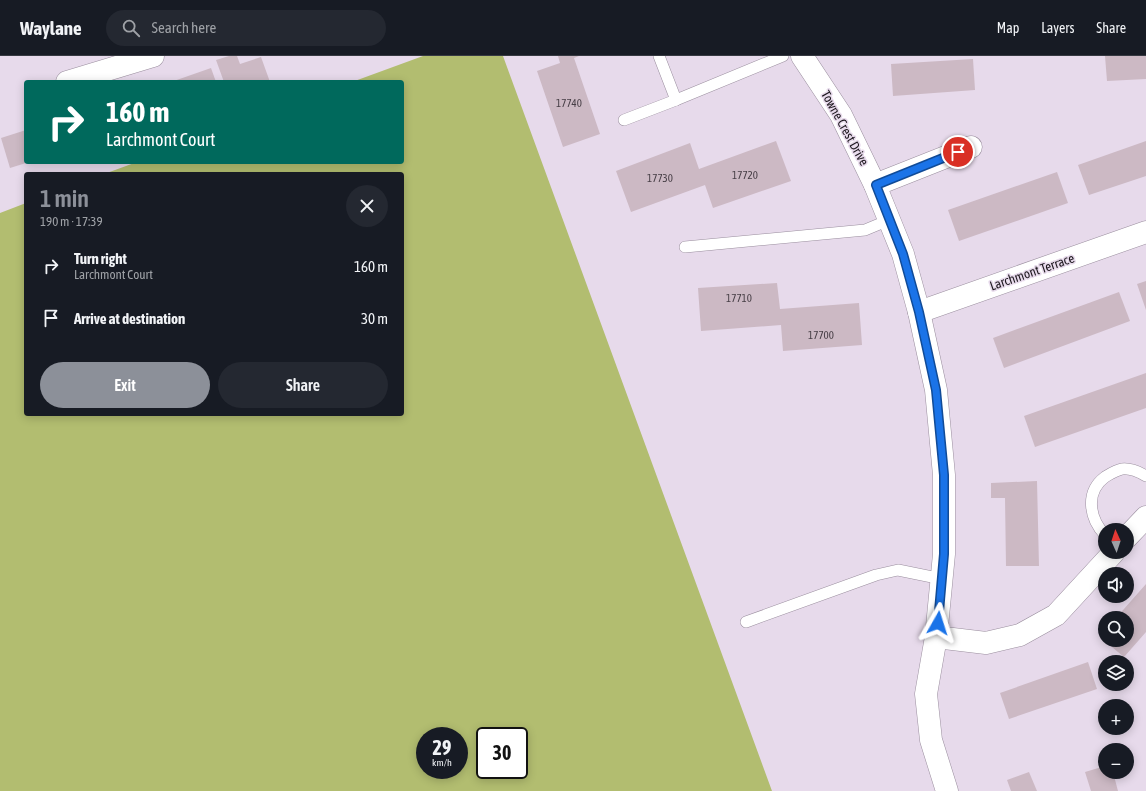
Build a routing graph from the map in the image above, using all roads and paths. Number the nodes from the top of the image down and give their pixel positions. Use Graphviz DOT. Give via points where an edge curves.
graph roads {
  1 [pos="659,56"];
  2 [pos="783,56"];
  3 [pos="802,56"];
  4 [pos="144,57"];
  5 [pos="73,80"];
  6 [pos="676,100"];
  7 [pos="624,120"];
  8 [pos="971,147"];
  9 [pos="876,185"];
  10 [pos="889,220"];
  11 [pos="1146,232"];
  12 [pos="685,247"];
  13 [pos="919,312"];
  14 [pos="1146,476"];
  15 [pos="1146,517"];
  16 [pos="1098,525"];
  17 [pos="1134,530"];
  18 [pos="1108,559"];
  19 [pos="942,579"];
  20 [pos="746,622"];
  21 [pos="936,637"];
  22 [pos="947,791"];
  1 -- 6 [label="lane"];
  2 -- 6 [label="lane"];
  3 -- 9 [label="street, Towne Crest Drive" via="841,115"];
  4 -- 5 [label="street"];
  6 -- 7 [label="lane"];
  8 -- 9 [label="street"];
  9 -- 10 [label="street, Towne Crest Drive"];
  10 -- 12 [label="lane" via="865,230"];
  10 -- 13 [label="street, Towne Crest Drive" via="903,254"];
  11 -- 13 [label="street, Larchmont Terrace"];
  13 -- 19 [label="street, Towne Crest Drive" via="936,390 944,475"];
  14 -- 16 [label="lane" via="1122,469 1099,482 1093,492 1091,503 1094,519"];
  15 -- 17 [label="street"];
  18 -- 21 [label="street" via="1056,615 1020,636 986,643"];
  19 -- 20 [label="lane" via="898,570 876,575"];
  19 -- 21 [label="street, Towne Crest Drive"];
  21 -- 22 [label="street, Towne Crest Drive" via="926,694 931,740"];
}
